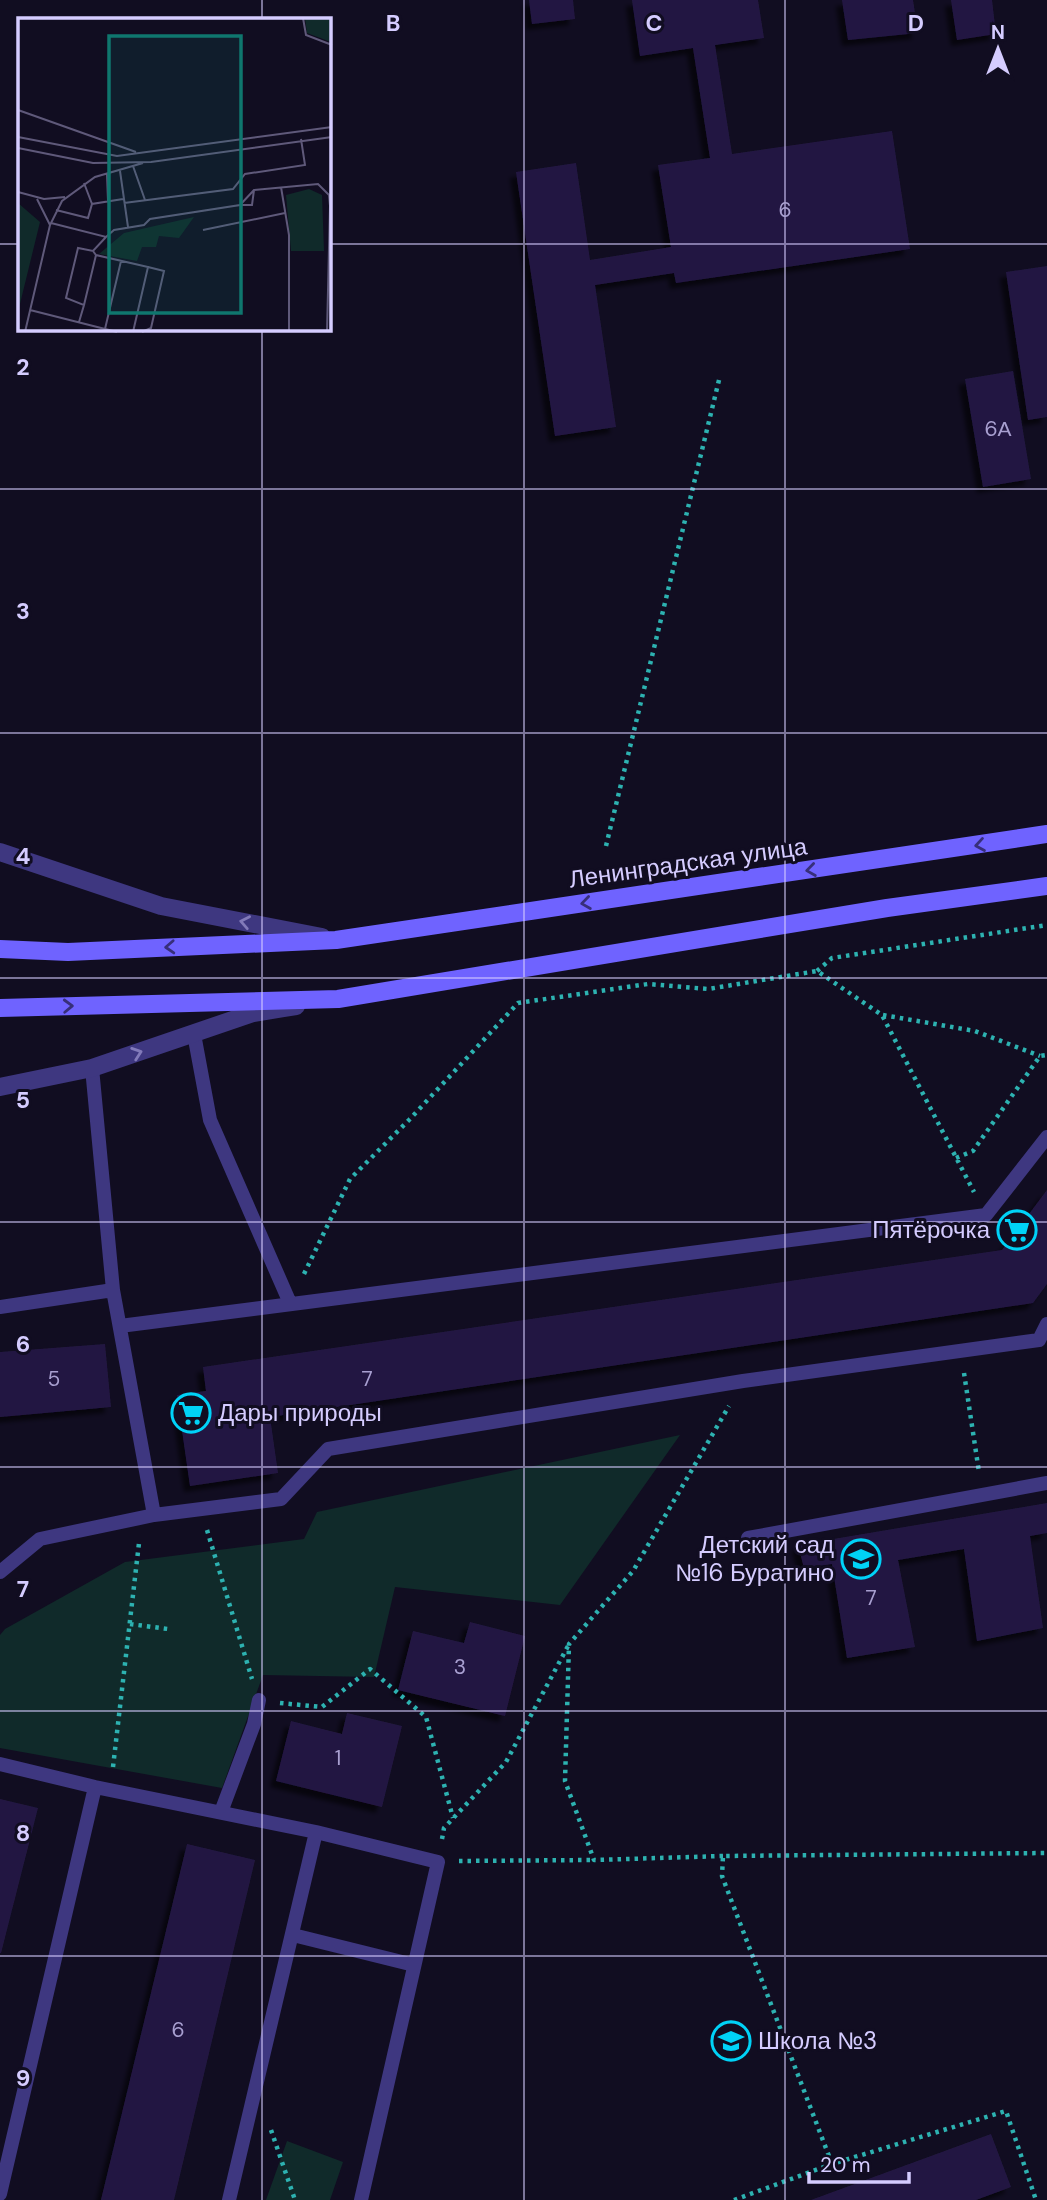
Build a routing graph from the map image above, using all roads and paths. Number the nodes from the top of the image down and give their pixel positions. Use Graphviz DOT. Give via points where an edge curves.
graph roads {
  1 [pos="719,380"];
  2 [pos="1047,834"];
  3 [pos="606,846"];
  4 [pos="0,852"];
  5 [pos="1047,886"];
  6 [pos="1047,925"];
  7 [pos="336,940"];
  8 [pos="0,949"];
  9 [pos="817,971"];
  10 [pos="338,999"];
  11 [pos="0,1008"];
  12 [pos="881,1015"];
  13 [pos="194,1034"];
  14 [pos="1047,1055"];
  15 [pos="1040,1056"];
  16 [pos="92,1068"];
  17 [pos="0,1087"];
  18 [pos="1047,1137"];
  19 [pos="956,1158"];
  20 [pos="986,1215"];
  21 [pos="113,1290"];
  22 [pos="290,1303"];
  23 [pos="0,1307"];
  24 [pos="1047,1324"];
  25 [pos="120,1326"];
  26 [pos="1043,1340"];
  27 [pos="961,1351"];
  28 [pos="743,1381"];
  29 [pos="1047,1483"];
  30 [pos="983,1495"];
  31 [pos="200,1509"];
  32 [pos="148,1516"];
  33 [pos="748,1538"];
  34 [pos="0,1572"];
  35 [pos="130,1624"];
  36 [pos="168,1629"];
  37 [pos="569,1644"];
  38 [pos="259,1700"];
  39 [pos="114,1759"];
  40 [pos="0,1764"];
  41 [pos="94,1787"];
  42 [pos="220,1812"];
  43 [pos="453,1818"];
  44 [pos="316,1832"];
  45 [pos="1047,1853"];
  46 [pos="723,1856"];
  47 [pos="594,1860"];
  48 [pos="438,1862"];
  49 [pos="293,1935"];
  50 [pos="414,1965"];
  51 [pos="256,2086"];
  52 [pos="832,2164"];
  53 [pos="0,2194"];
  54 [pos="229,2200"];
  55 [pos="295,2200"];
  56 [pos="361,2200"];
  57 [pos="734,2200"];
  58 [pos="1036,2200"];
  1 -- 3 [label="path"];
  2 -- 7 [label="main road, Ленинградская улица, one-way"];
  7 -- 4 [label="street, one-way" via="161,905"];
  5 -- 10 [label="main road"];
  6 -- 9 [label="path" via="832,958"];
  7 -- 8 [label="main road, Ленинградская улица, one-way" via="68,952"];
  9 -- 12 [label="path"];
  9 -- 22 [label="path" via="708,989 648,984 518,1003 350,1179"];
  11 -- 10 [label="main road, one-way"];
  10 -- 13 [label="street" via="253,1013"];
  12 -- 15 [label="path" via="975,1031"];
  12 -- 19 [label="path"];
  16 -- 13 [label="street, one-way"];
  13 -- 22 [label="lane" via="210,1120"];
  14 -- 15 [label="path"];
  15 -- 19 [label="path" via="973,1152"];
  16 -- 17 [label="street"];
  16 -- 21 [label="lane"];
  18 -- 20 [label="lane"];
  19 -- 20 [label="path"];
  20 -- 22 [label="lane"];
  21 -- 23 [label="lane"];
  21 -- 25 [label="lane"];
  22 -- 25 [label="lane"];
  24 -- 26 [label="lane"];
  25 -- 32 [label="lane"];
  26 -- 27 [label="lane"];
  27 -- 28 [label="lane"];
  27 -- 30 [label="path"];
  28 -- 31 [label="lane" via="328,1449 281,1499"];
  28 -- 37 [label="path" via="633,1571"];
  29 -- 30 [label="lane"];
  30 -- 33 [label="lane"];
  31 -- 32 [label="lane"];
  31 -- 38 [label="path"];
  32 -- 34 [label="lane" via="40,1539"];
  32 -- 35 [label="path"];
  35 -- 36 [label="path"];
  35 -- 39 [label="path"];
  37 -- 43 [label="path" via="506,1762"];
  37 -- 47 [label="path" via="565,1781"];
  38 -- 42 [label="lane"];
  38 -- 43 [label="path" via="321,1707 370,1669 426,1717"];
  40 -- 41 [label="lane"];
  41 -- 42 [label="lane"];
  41 -- 53 [label="lane"];
  42 -- 44 [label="lane"];
  43 -- 48 [label="path" via="444,1828"];
  44 -- 48 [label="lane"];
  44 -- 49 [label="lane"];
  45 -- 46 [label="path"];
  46 -- 47 [label="path"];
  46 -- 52 [label="path" via="722,1876"];
  47 -- 48 [label="path"];
  48 -- 50 [label="lane"];
  49 -- 50 [label="lane"];
  49 -- 51 [label="lane"];
  50 -- 56 [label="lane"];
  51 -- 54 [label="lane"];
  51 -- 55 [label="path"];
  52 -- 57 [label="path"];
  52 -- 58 [label="path" via="1006,2111"];
}
